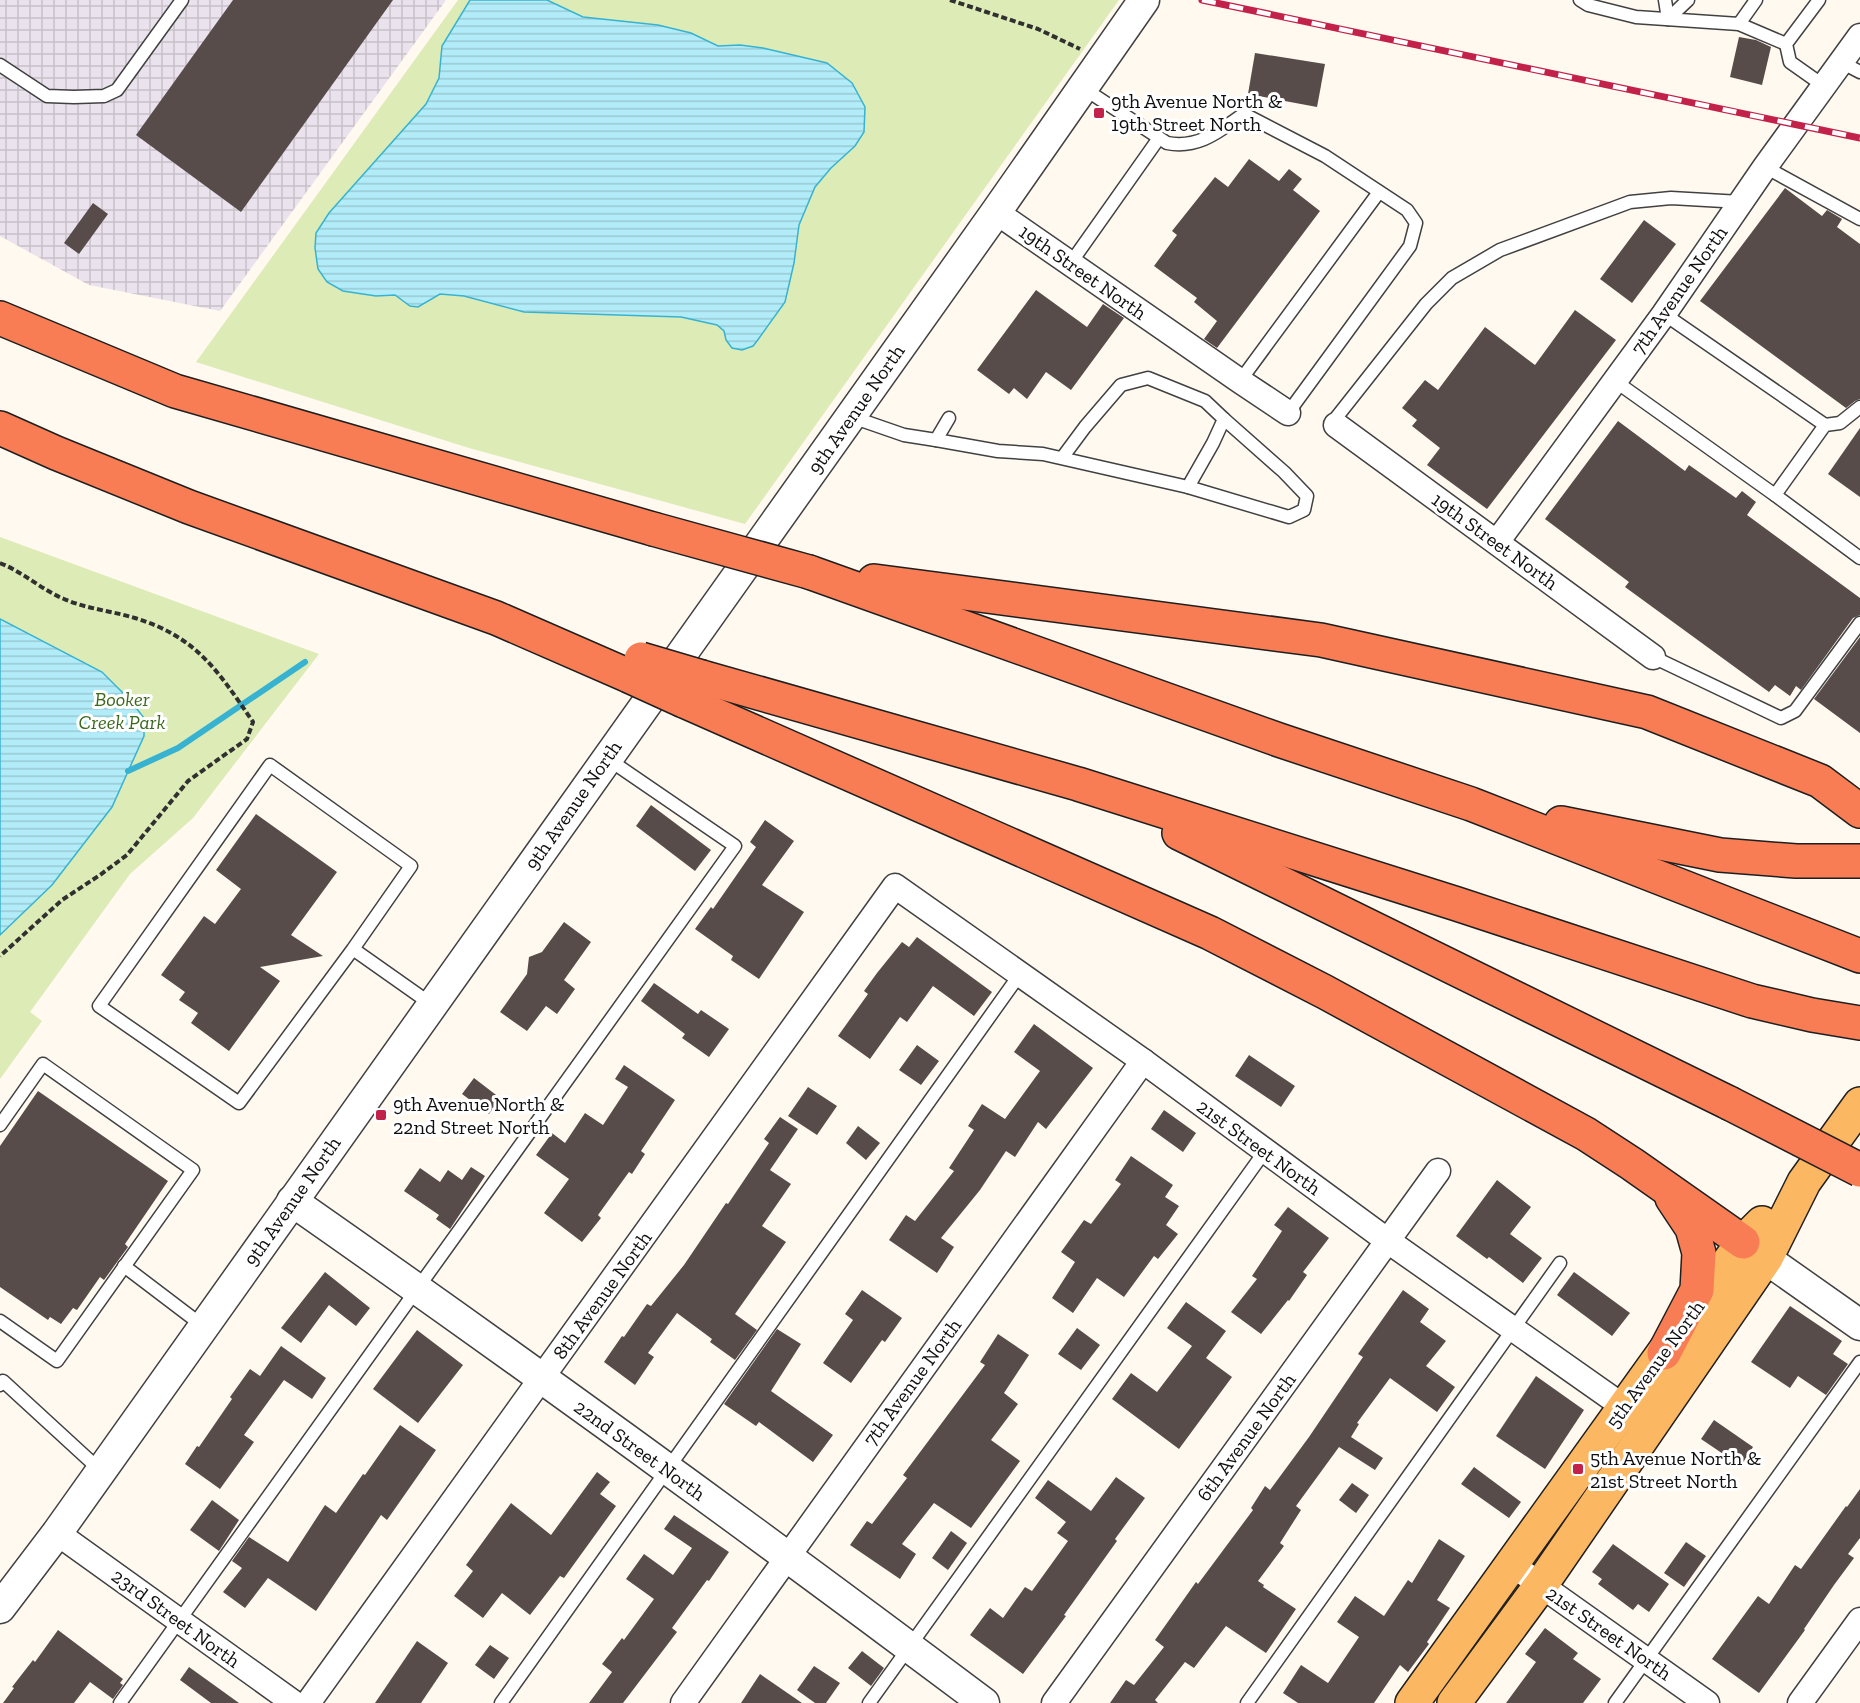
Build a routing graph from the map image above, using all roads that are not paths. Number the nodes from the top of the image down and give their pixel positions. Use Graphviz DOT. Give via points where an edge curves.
graph roads {
  1 [pos="182,0"];
  2 [pos="1144,0"];
  3 [pos="1580,0"];
  4 [pos="1665,0"];
  5 [pos="1688,0"];
  6 [pos="1756,0"];
  7 [pos="1819,0"];
  8 [pos="1668,19"];
  9 [pos="1739,24"];
  10 [pos="1860,36"];
  11 [pos="1786,44"];
  12 [pos="0,65"];
  13 [pos="1851,67"];
  14 [pos="1824,86"];
  15 [pos="1083,88"];
  16 [pos="1159,138"];
  17 [pos="1765,167"];
  18 [pos="1379,192"];
  19 [pos="1741,202"];
  20 [pos="996,212"];
  21 [pos="1860,219"];
  22 [pos="1070,264"];
  23 [pos="1664,314"];
  24 [pos="0,318"];
  25 [pos="1240,381"];
  26 [pos="1615,381"];
  27 [pos="1860,407"];
  28 [pos="1288,413"];
  29 [pos="851,416"];
  30 [pos="949,418"];
  31 [pos="1224,419"];
  32 [pos="1336,425"];
  33 [pos="1825,425"];
  34 [pos="0,428"];
  35 [pos="936,441"];
  36 [pos="1062,458"];
  37 [pos="1188,487"];
  38 [pos="1775,495"];
  39 [pos="1497,542"];
  40 [pos="1860,558"];
  41 [pos="809,572"];
  42 [pos="1860,623"];
  43 [pos="1653,657"];
  44 [pos="693,689"];
  45 [pos="607,758"];
  46 [pos="1078,784"];
  47 [pos="1471,804"];
  48 [pos="1860,811"];
  49 [pos="1860,861"];
  50 [pos="895,886"];
  51 [pos="353,949"];
  52 [pos="1848,952"];
  53 [pos="1020,974"];
  54 [pos="431,1004"];
  55 [pos="1860,1023"];
  56 [pos="1143,1061"];
  57 [pos="1860,1104"];
  58 [pos="0,1125"];
  59 [pos="1265,1151"];
  60 [pos="1860,1170"];
  61 [pos="1438,1171"];
  62 [pos="1665,1187"];
  63 [pos="292,1200"];
  64 [pos="1388,1241"];
  65 [pos="1754,1250"];
  66 [pos="1560,1263"];
  67 [pos="124,1266"];
  68 [pos="418,1289"];
  69 [pos="0,1321"];
  70 [pos="1860,1325"];
  71 [pos="203,1326"];
  72 [pos="1513,1329"];
  73 [pos="1664,1353"];
  74 [pos="1860,1362"];
  75 [pos="541,1379"];
  76 [pos="1,1382"];
  77 [pos="1624,1407"];
  78 [pos="667,1469"];
  79 [pos="100,1471"];
  80 [pos="57,1533"];
  81 [pos="788,1556"];
  82 [pos="1511,1564"];
  83 [pos="1541,1585"];
  84 [pos="0,1608"];
  85 [pos="179,1620"];
  86 [pos="1860,1620"];
  87 [pos="910,1647"];
  88 [pos="1647,1660"];
  89 [pos="120,1703"];
  90 [pos="294,1703"];
  91 [pos="308,1703"];
  92 [pos="501,1703"];
  93 [pos="683,1703"];
  94 [pos="869,1703"];
  95 [pos="984,1703"];
  96 [pos="1054,1703"];
  97 [pos="1246,1703"];
  98 [pos="1412,1703"];
  99 [pos="1454,1703"];
  100 [pos="1615,1703"];
  101 [pos="1707,1703"];
  102 [pos="1800,1703"];
  1 -- 12 [label="lane" via="117,90 104,96 47,96"];
  2 -- 15 [label="street, 9th Avenue North"];
  3 -- 8 [label="lane" via="1636,17"];
  4 -- 8 [label="lane"];
  5 -- 8 [label="lane"];
  6 -- 9 [label="lane"];
  7 -- 11 [label="lane"];
  8 -- 9 [label="lane"];
  9 -- 11 [label="lane"];
  10 -- 13 [label="street, 7th Avenue North"];
  11 -- 14 [label="lane" via="1790,62"];
  13 -- 14 [label="street, 7th Avenue North"];
  14 -- 17 [label="street, 7th Avenue North"];
  15 -- 16 [label="lane"];
  15 -- 20 [label="street, 9th Avenue North"];
  16 -- 18 [label="lane" via="1180,146 1208,139 1244,114 1325,156"];
  16 -- 22 [label="lane"];
  17 -- 19 [label="street, 7th Avenue North"];
  17 -- 21 [label="lane"];
  18 -- 25 [label="lane"];
  18 -- 28 [label="lane" via="1407,210 1416,223 1410,246"];
  19 -- 23 [label="street, 7th Avenue North"];
  19 -- 32 [label="lane" via="1671,198 1630,202 1500,250 1452,278 1426,304 1336,418"];
  20 -- 22 [label="street, 19th Street North"];
  20 -- 29 [label="street, 9th Avenue North"];
  22 -- 25 [label="street, 19th Street North"];
  23 -- 26 [label="street, 7th Avenue North"];
  23 -- 33 [label="lane"];
  24 -- 41 [label="highway, bridge" via="176,391"];
  25 -- 28 [label="street, 19th Street North"];
  26 -- 38 [label="lane"];
  26 -- 39 [label="street, 7th Avenue North"];
  27 -- 33 [label="lane" via="1840,423"];
  29 -- 35 [label="lane" via="904,435"];
  29 -- 45 [label="street, 9th Avenue North"];
  30 -- 35 [label="lane"];
  31 -- 36 [label="lane" via="1205,401 1148,378 1120,385"];
  31 -- 37 [label="lane"];
  31 -- 37 [label="lane" via="1307,496 1304,510 1289,517"];
  32 -- 39 [label="street, 19th Street North"];
  33 -- 38 [label="lane"];
  34 -- 44 [label="highway, bridge" via="189,507"];
  35 -- 36 [label="lane"];
  36 -- 37 [label="lane"];
  38 -- 40 [label="lane"];
  39 -- 43 [label="street, 19th Street North"];
  41 -- 47 [label="highway" via="1279,740"];
  41 -- 48 [label="highway" via="1321,640 1647,712 1820,781"];
  42 -- 43 [label="lane" via="1795,711 1781,718"];
  44 -- 46 [label="highway"];
  44 -- 62 [label="highway" via="1210,933 1586,1134"];
  45 -- 54 [label="street, 9th Avenue North"];
  45 -- 68 [label="lane" via="735,846"];
  46 -- 55 [label="highway" via="1752,1001"];
  46 -- 60 [label="highway, bridge"];
  47 -- 49 [label="highway" via="1720,855"];
  47 -- 52 [label="highway"];
  50 -- 53 [label="street, 21st Street North"];
  50 -- 75 [label="street, 8th Avenue North"];
  51 -- 51 [label="lane" via="411,866 270,765 99,1006 239,1103"];
  51 -- 54 [label="lane"];
  53 -- 56 [label="street, 21st Street North"];
  53 -- 78 [label="lane"];
  54 -- 63 [label="street, 9th Avenue North"];
  56 -- 59 [label="street, 21st Street North"];
  56 -- 81 [label="street, 7th Avenue North"];
  57 -- 65 [label="main road, 5th Avenue North"];
  58 -- 67 [label="lane" via="43,1064 193,1170"];
  59 -- 64 [label="street, 21st Street North"];
  59 -- 87 [label="lane"];
  61 -- 64 [label="street, 6th Avenue North"];
  62 -- 65 [label="highway"];
  62 -- 73 [label="highway" via="1692,1228 1699,1253 1697,1290"];
  63 -- 68 [label="street, 22nd Street North"];
  63 -- 71 [label="street, 9th Avenue North"];
  64 -- 72 [label="street, 21st Street North"];
  64 -- 96 [label="street, 6th Avenue North"];
  65 -- 70 [label="street"];
  65 -- 73 [label="main road, 5th Avenue North"];
  65 -- 83 [label="main road, 5th Avenue North"];
  66 -- 72 [label="lane"];
  67 -- 69 [label="lane" via="57,1361"];
  67 -- 71 [label="lane"];
  68 -- 75 [label="street, 22nd Street North"];
  68 -- 85 [label="lane"];
  71 -- 79 [label="street, 9th Avenue North"];
  72 -- 77 [label="street, 21st Street North"];
  72 -- 97 [label="lane"];
  73 -- 77 [label="main road, 5th Avenue North"];
  74 -- 88 [label="lane"];
  75 -- 78 [label="street, 22nd Street North"];
  75 -- 91 [label="street, 8th Avenue North"];
  76 -- 79 [label="lane"];
  77 -- 82 [label="main road, 5th Avenue North"];
  78 -- 81 [label="street, 22nd Street North"];
  78 -- 92 [label="lane"];
  79 -- 80 [label="street, 9th Avenue North"];
  80 -- 84 [label="street, 9th Avenue North"];
  80 -- 85 [label="street, 23rd Street North"];
  81 -- 87 [label="street, 22nd Street North"];
  81 -- 93 [label="street, 7th Avenue North"];
  82 -- 83 [label="street, 21st Street North"];
  82 -- 98 [label="main road, 5th Avenue North"];
  83 -- 88 [label="street, 21st Street North"];
  83 -- 99 [label="main road, 5th Avenue North"];
  85 -- 89 [label="lane"];
  85 -- 90 [label="street, 23rd Street North"];
  86 -- 102 [label="street"];
  87 -- 94 [label="lane"];
  87 -- 95 [label="street, 22nd Street North"];
  88 -- 100 [label="lane"];
  88 -- 101 [label="street, 21st Street North"];
}
